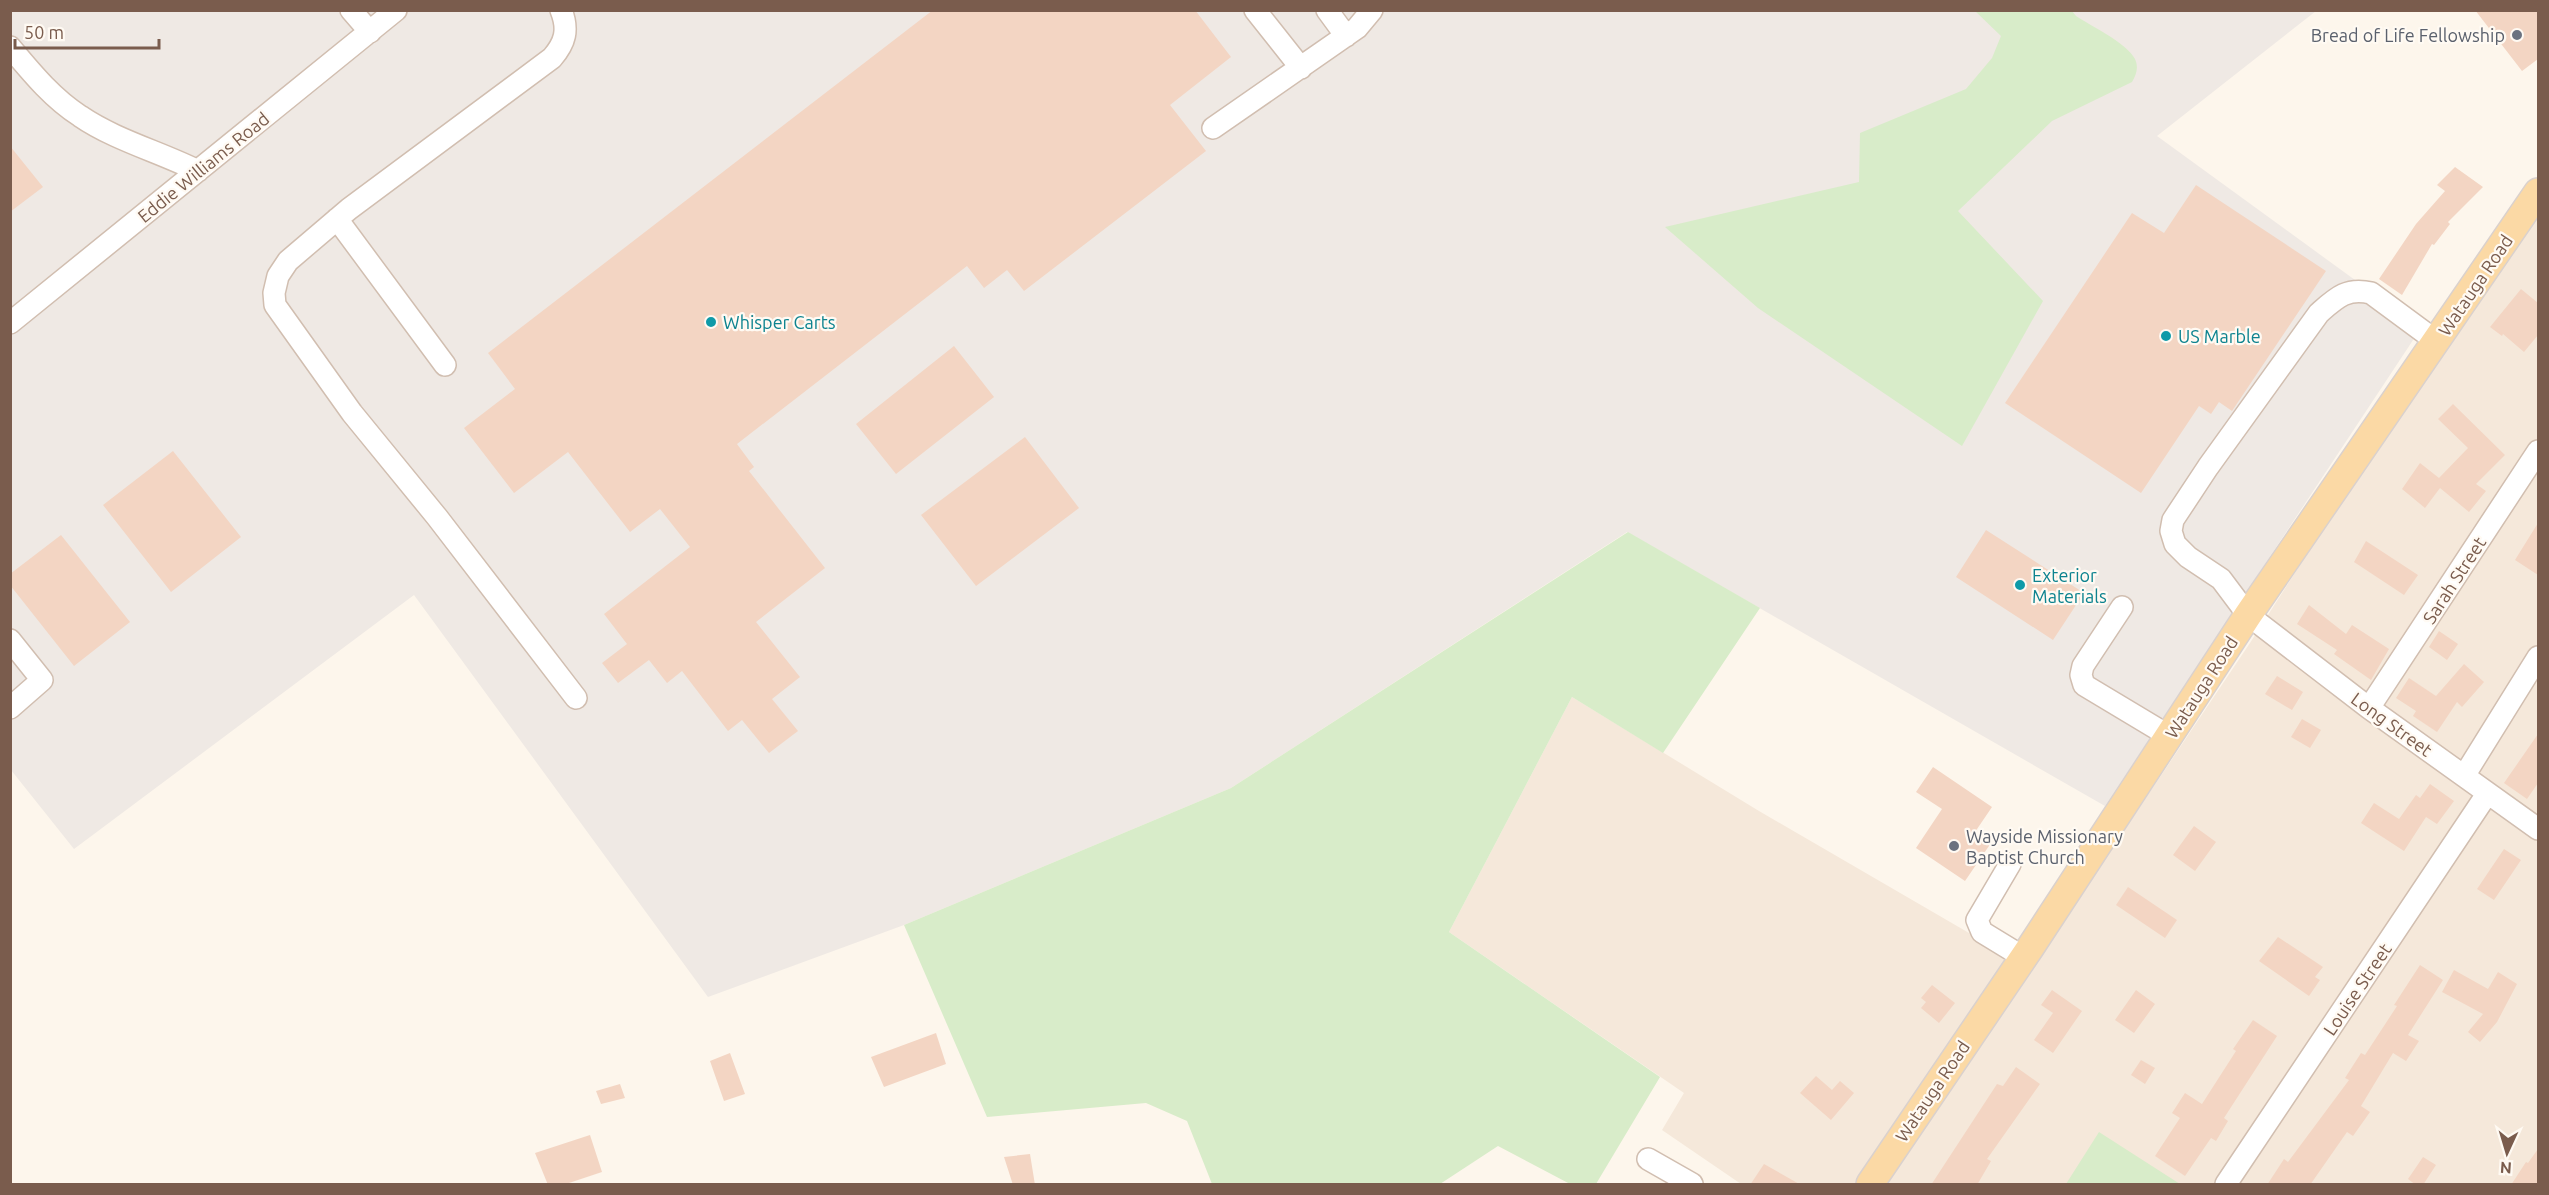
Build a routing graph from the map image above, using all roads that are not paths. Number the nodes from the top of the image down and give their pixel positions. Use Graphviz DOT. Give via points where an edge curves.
graph roads {
  1 [pos="351,10"];
  2 [pos="396,10"];
  3 [pos="561,10"];
  4 [pos="1255,10"];
  5 [pos="1327,10"];
  6 [pos="1372,10"];
  7 [pos="370,32"];
  8 [pos="1346,36"];
  9 [pos="10,47"];
  10 [pos="1301,68"];
  11 [pos="1213,128"];
  12 [pos="198,171"];
  13 [pos="2538,192"];
  14 [pos="337,219"];
  15 [pos="10,323"];
  16 [pos="2436,341"];
  17 [pos="445,365"];
  18 [pos="2538,451"];
  19 [pos="2122,607"];
  20 [pos="2248,615"];
  21 [pos="10,640"];
  22 [pos="2538,657"];
  23 [pos="576,698"];
  24 [pos="10,708"];
  25 [pos="2369,708"];
  26 [pos="2169,736"];
  27 [pos="2464,776"];
  28 [pos="2487,794"];
  29 [pos="2538,829"];
  30 [pos="2010,864"];
  31 [pos="2023,957"];
  32 [pos="1648,1159"];
  33 [pos="1692,1185"];
  34 [pos="1870,1185"];
  35 [pos="2226,1185"];
  1 -- 7 [label="street"];
  2 -- 7 [label="street, Eddie Williams Road"];
  3 -- 14 [label="street" via="566,28 563,45 552,58"];
  4 -- 10 [label="street"];
  5 -- 8 [label="street"];
  6 -- 8 [label="street"];
  7 -- 12 [label="street, Eddie Williams Road"];
  8 -- 10 [label="street"];
  9 -- 12 [label="street" via="47,89 80,116"];
  10 -- 11 [label="street"];
  12 -- 15 [label="street, Eddie Williams Road"];
  13 -- 16 [label="main road, Watauga Road"];
  14 -- 17 [label="street"];
  14 -- 23 [label="street" via="288,261 278,276 275,305 352,413"];
  16 -- 20 [label="main road, Watauga Road"];
  16 -- 20 [label="street, Long Street" via="2371,293 2360,290 2338,296 2319,313 2208,467 2173,520 2171,531 2175,544 2221,579"];
  18 -- 25 [label="street, Sarah Street"];
  19 -- 26 [label="street" via="2083,666 2084,685"];
  20 -- 25 [label="street, Long Street"];
  20 -- 26 [label="main road, Watauga Road"];
  21 -- 24 [label="street" via="42,680"];
  22 -- 27 [label="street"];
  25 -- 27 [label="street, Long Street"];
  26 -- 31 [label="main road, Watauga Road"];
  27 -- 28 [label="street, Long Street"];
  28 -- 29 [label="street, Long Street"];
  28 -- 35 [label="street, Louise Street"];
  30 -- 31 [label="street" via="1977,920 1982,932"];
  31 -- 34 [label="main road, Watauga Road"];
  32 -- 33 [label="street"];
}
